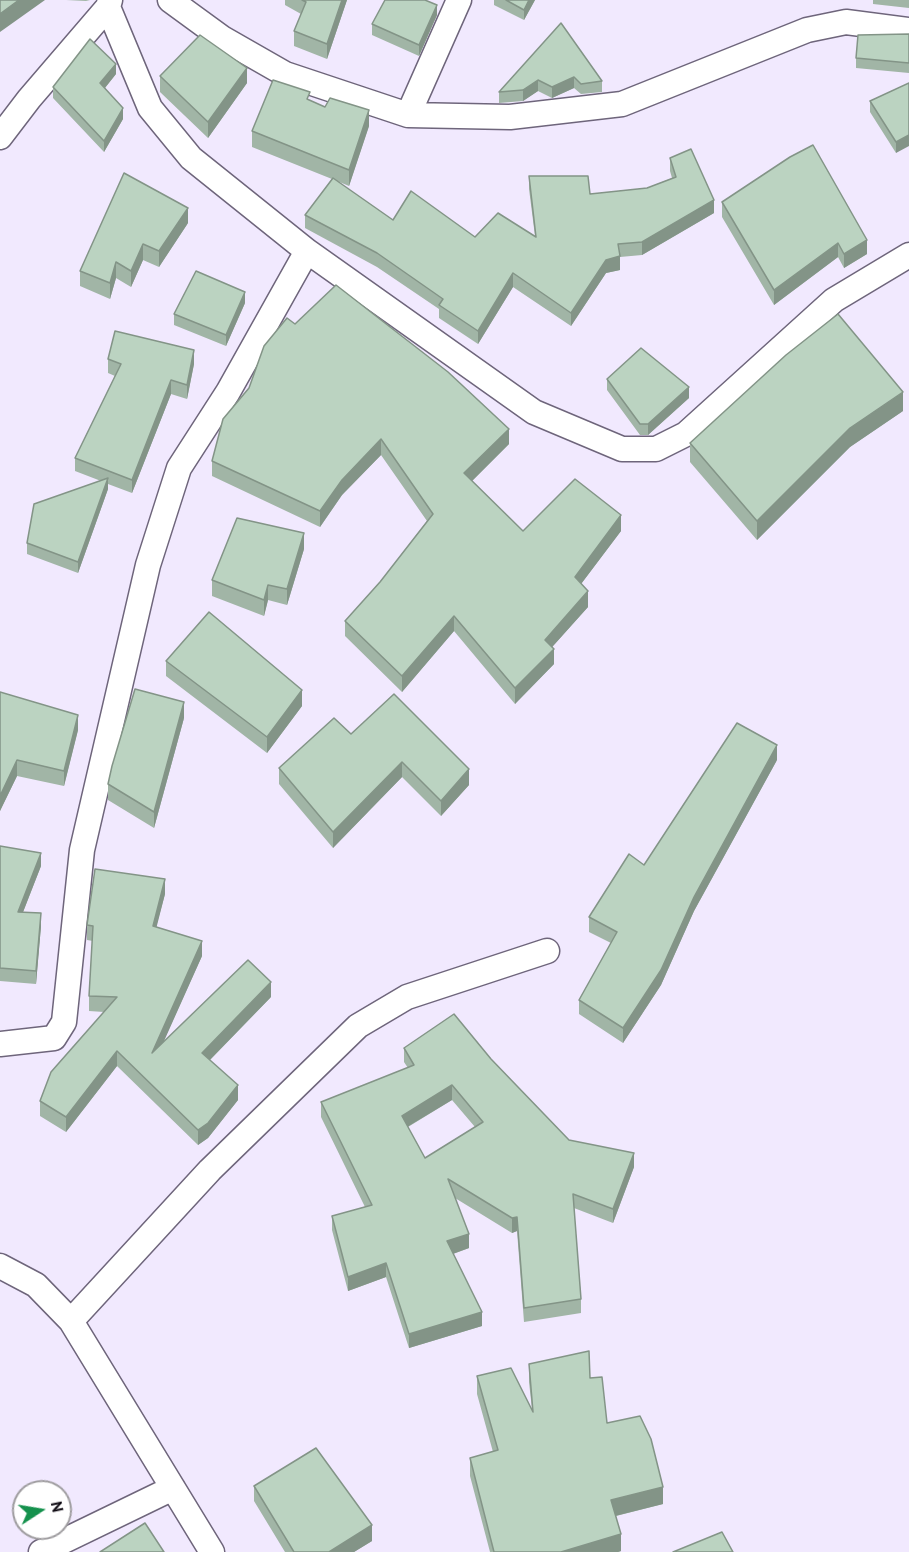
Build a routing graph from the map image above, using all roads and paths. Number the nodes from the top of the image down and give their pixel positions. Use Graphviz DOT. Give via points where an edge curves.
graph roads {
  1 [pos="170,0"];
  2 [pos="459,0"];
  3 [pos="109,4"];
  4 [pos="909,30"];
  5 [pos="408,116"];
  6 [pos="0,137"];
  7 [pos="307,251"];
  8 [pos="909,255"];
  9 [pos="547,951"];
  10 [pos="0,1044"];
  11 [pos="0,1266"];
  12 [pos="71,1321"];
  13 [pos="173,1488"];
  14 [pos="41,1552"];
  15 [pos="212,1552"];
  1 -- 5 [label="street" via="222,38 285,74"];
  2 -- 5 [label="street"];
  3 -- 6 [label="street"];
  3 -- 7 [label="street" via="150,108 191,158"];
  4 -- 5 [label="street" via="846,22 807,30 622,104 510,117"];
  7 -- 8 [label="street" via="534,412 622,449 656,448 686,434 834,300"];
  7 -- 10 [label="street" via="228,392 179,468 147,565 82,850 64,1022 54,1038"];
  9 -- 12 [label="street" via="407,997 358,1026 210,1170"];
  11 -- 12 [label="street" via="36,1285"];
  12 -- 13 [label="street"];
  13 -- 14 [label="street"];
  13 -- 15 [label="street"];
}
